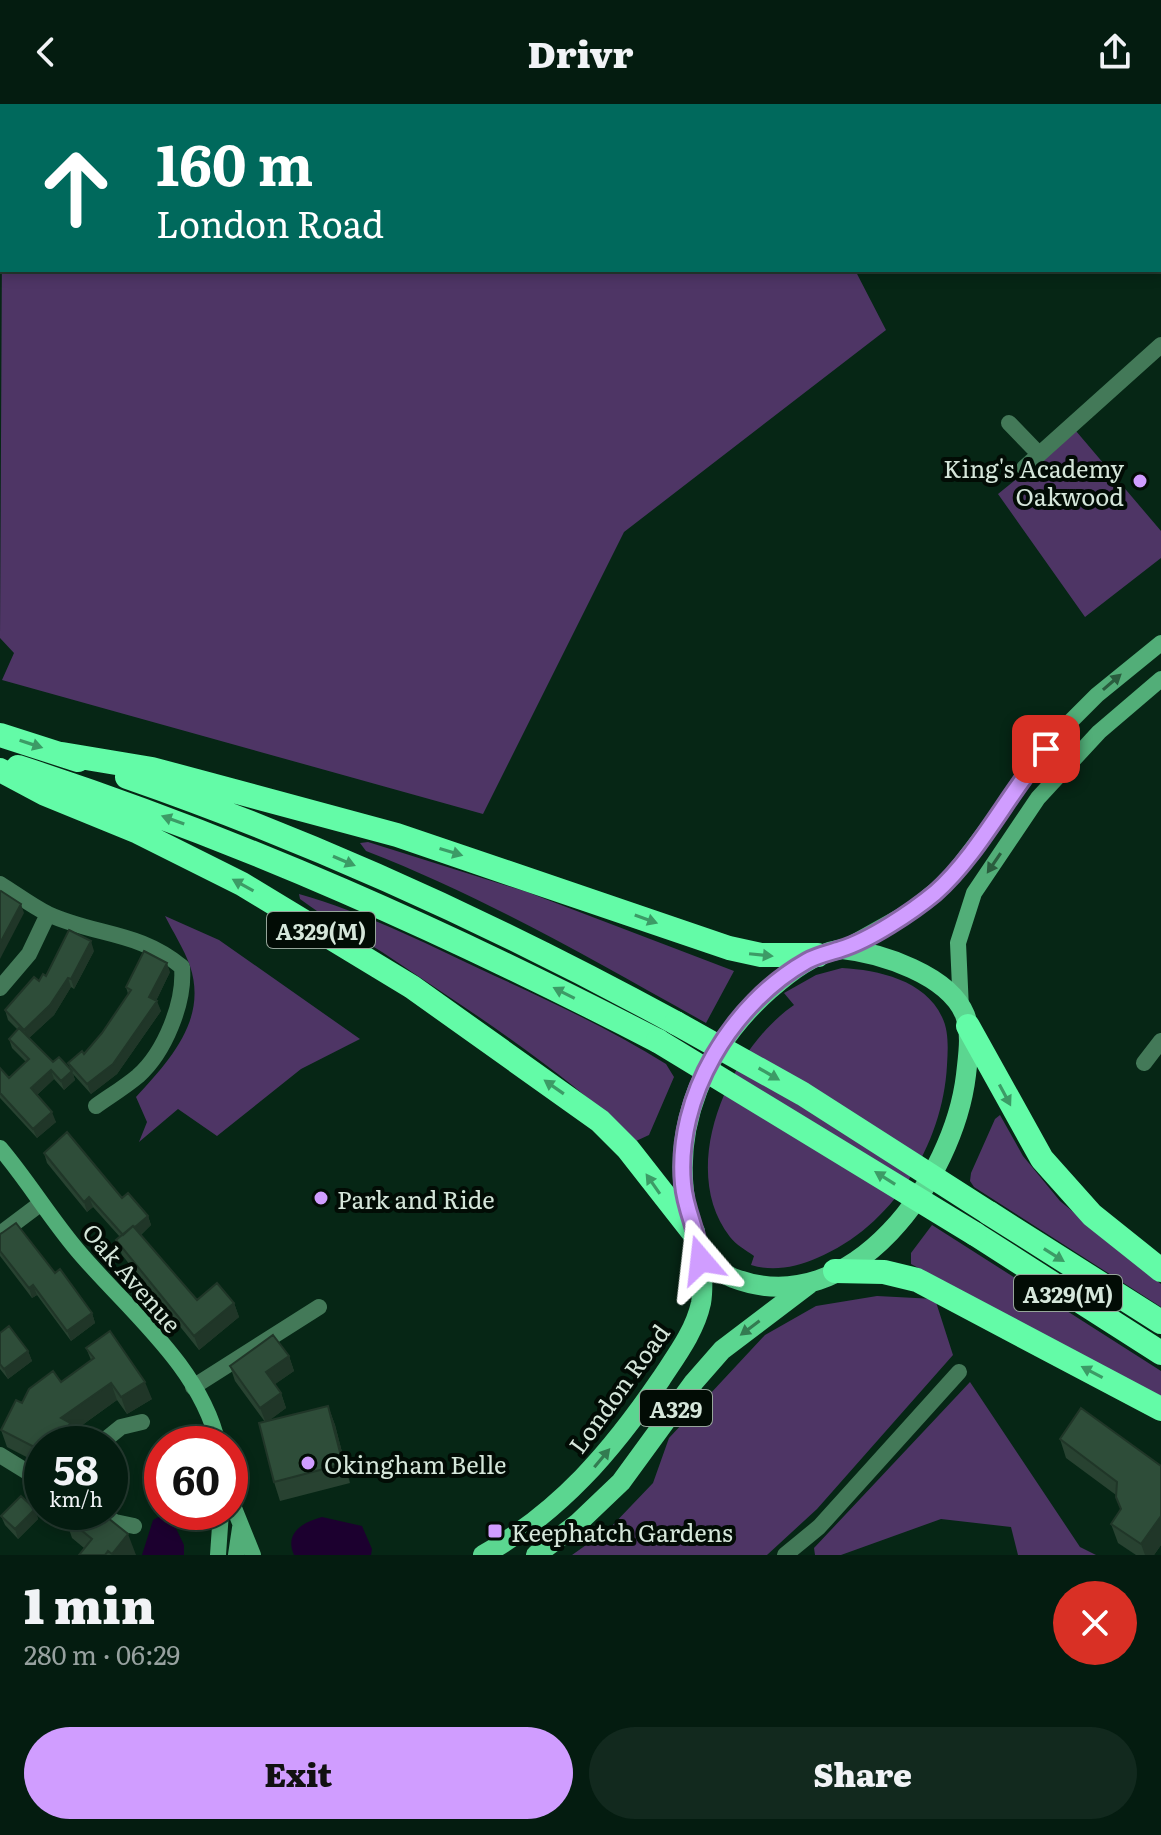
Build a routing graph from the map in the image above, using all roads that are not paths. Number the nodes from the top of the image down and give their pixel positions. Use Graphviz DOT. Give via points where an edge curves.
graph roads {
  1 [pos="1161,345"];
  2 [pos="1009,423"];
  3 [pos="1039,454"];
  4 [pos="1024,468"];
  5 [pos="1161,643"];
  6 [pos="1161,679"];
  7 [pos="0,735"];
  8 [pos="62,754"];
  9 [pos="0,761"];
  10 [pos="0,770"];
  11 [pos="0,884"];
  12 [pos="48,914"];
  13 [pos="830,952"];
  14 [pos="0,988"];
  15 [pos="965,1018"];
  16 [pos="1161,1041"];
  17 [pos="1144,1063"];
  18 [pos="96,1106"];
  19 [pos="0,1148"];
  20 [pos="40,1204"];
  21 [pos="0,1234"];
  22 [pos="696,1240"];
  23 [pos="1161,1270"];
  24 [pos="835,1271"];
  25 [pos="813,1281"];
  26 [pos="319,1307"];
  27 [pos="1161,1322"];
  28 [pos="1161,1353"];
  29 [pos="959,1372"];
  30 [pos="193,1387"];
  31 [pos="1161,1409"];
  32 [pos="142,1422"];
  33 [pos="125,1426"];
  34 [pos="211,1426"];
  35 [pos="0,1455"];
  36 [pos="24,1470"];
  37 [pos="128,1525"];
  38 [pos="134,1526"];
  39 [pos="220,1530"];
  40 [pos="239,1530"];
  41 [pos="242,1530"];
  42 [pos="218,1555"];
  43 [pos="236,1555"];
  44 [pos="253,1555"];
  45 [pos="483,1555"];
  46 [pos="536,1555"];
  47 [pos="785,1555"];
  1 -- 3 [label="street"];
  2 -- 3 [label="street"];
  3 -- 4 [label="street"];
  13 -- 5 [label="main road, one-way" via="903,916 936,892 1062,730"];
  6 -- 15 [label="main road, one-way" via="1108,723 1038,798 974,893 959,932 957,975"];
  7 -- 8 [label="highway, A329(M), one-way"];
  8 -- 13 [label="highway, A329(M), one-way" via="152,769 397,835 748,953"];
  8 -- 27 [label="highway, A329(M), one-way, bridge" via="371,872 507,935 803,1094"];
  28 -- 9 [label="highway, A329(M), one-way, bridge" via="658,1041 443,933 304,872"];
  22 -- 10 [label="highway, A329(M), one-way" via="628,1149 600,1121 412,987 242,884"];
  11 -- 12 [label="street"];
  12 -- 14 [label="street" via="29,954"];
  12 -- 18 [label="street" via="120,933 161,950 182,967 184,991 169,1030 140,1075"];
  13 -- 15 [label="main road" via="904,965 947,992"];
  13 -- 22 [label="main road, London Road" via="797,967 755,1003 706,1068 684,1135 682,1180"];
  15 -- 23 [label="highway, one-way" via="1042,1159 1092,1215"];
  15 -- 24 [label="main road" via="961,1102 926,1190 885,1237"];
  16 -- 17 [label="street"];
  19 -- 20 [label="main road, Oak Avenue"];
  20 -- 21 [label="street"];
  20 -- 30 [label="main road, Oak Avenue"];
  22 -- 25 [label="main road" via="714,1265 739,1279 774,1285"];
  45 -- 22 [label="main road, London Road / A329, one-way" via="565,1497 638,1414 691,1331 699,1308"];
  24 -- 25 [label="main road"];
  31 -- 24 [label="highway, one-way" via="917,1280 884,1272"];
  25 -- 46 [label="main road, A329, one-way" via="722,1350 621,1482"];
  26 -- 30 [label="street"];
  29 -- 47 [label="street" via="819,1527"];
  30 -- 34 [label="main road, Oak Avenue"];
  32 -- 33 [label="street"];
  35 -- 36 [label="street"];
  37 -- 38 [label="street"];
  39 -- 42 [label="main road"];
  40 -- 43 [label="main road"];
  41 -- 44 [label="main road"];
}
